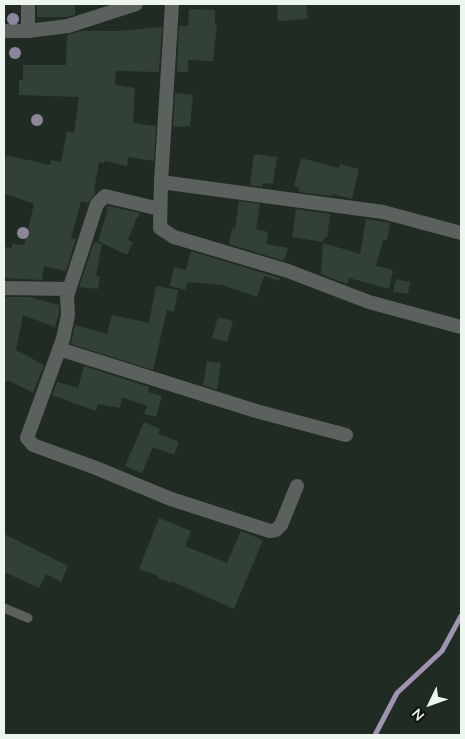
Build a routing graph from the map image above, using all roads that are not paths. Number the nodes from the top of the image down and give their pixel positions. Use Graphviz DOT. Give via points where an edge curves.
graph roads {
  1 [pos="28,4"];
  2 [pos="136,4"];
  3 [pos="172,4"];
  4 [pos="4,31"];
  5 [pos="28,31"];
  6 [pos="161,182"];
  7 [pos="160,209"];
  8 [pos="461,233"];
  9 [pos="4,288"];
  10 [pos="69,289"];
  11 [pos="461,327"];
  12 [pos="59,349"];
  13 [pos="346,434"];
  14 [pos="298,486"];
  15 [pos="4,608"];
  16 [pos="28,618"];
  1 -- 5 [label="street"];
  2 -- 5 [label="street" via="68,26"];
  3 -- 6 [label="street"];
  4 -- 5 [label="street"];
  6 -- 7 [label="street"];
  6 -- 8 [label="street" via="383,212"];
  7 -- 10 [label="street" via="108,196 101,198"];
  7 -- 11 [label="street" via="160,228 174,236 288,271 369,302"];
  9 -- 10 [label="street"];
  10 -- 12 [label="street" via="68,315"];
  12 -- 13 [label="street" via="256,411"];
  12 -- 14 [label="street" via="27,438 34,445 170,499 270,531 281,525"];
  15 -- 16 [label="lane"];
}
